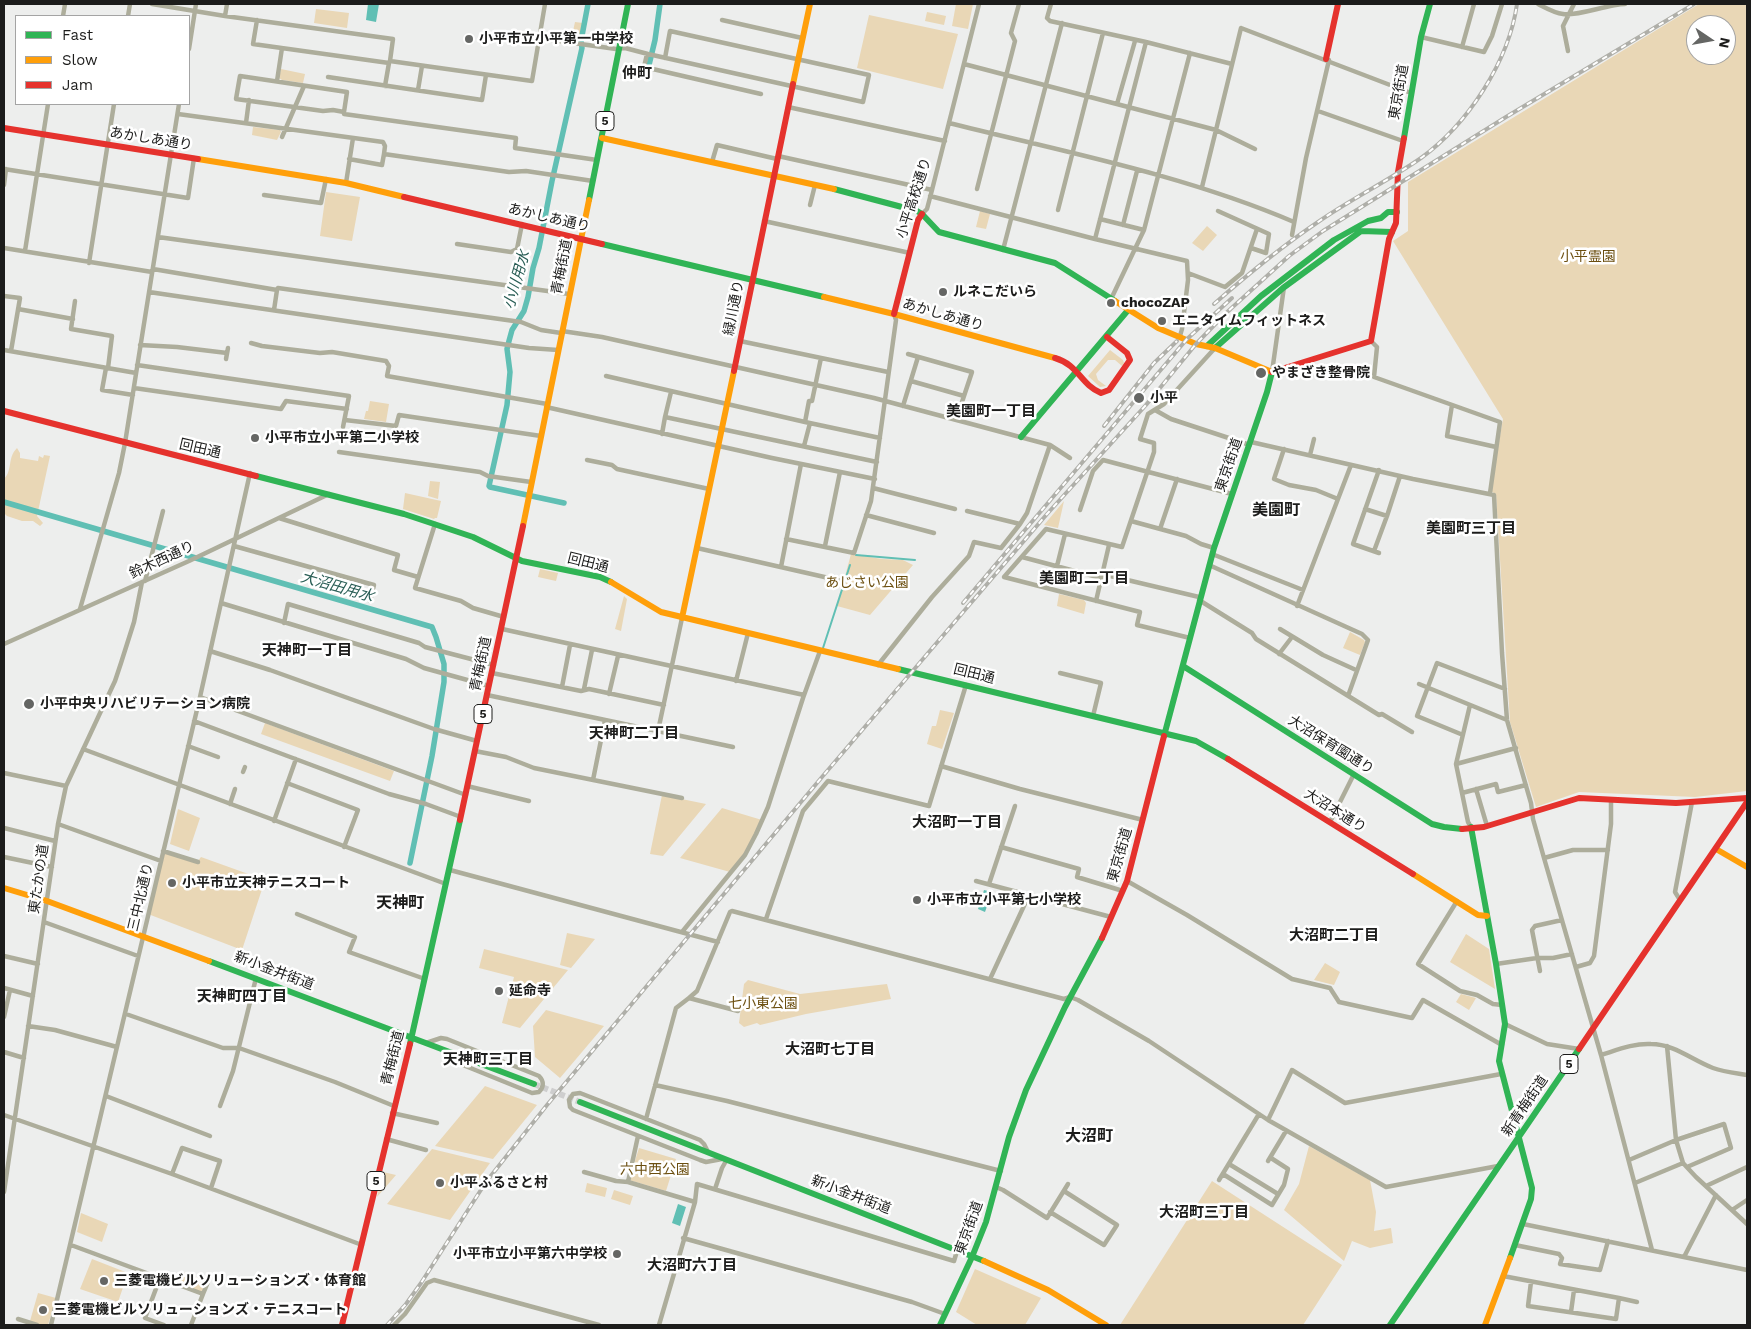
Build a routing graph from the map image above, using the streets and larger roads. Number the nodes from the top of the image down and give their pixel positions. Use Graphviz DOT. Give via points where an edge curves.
graph roads {
  1 [pos="152,4"];
  2 [pos="196,4"];
  3 [pos="227,4"];
  4 [pos="545,4"];
  5 [pos="626,4"];
  6 [pos="810,4"];
  7 [pos="980,4"];
  8 [pos="1019,4"];
  9 [pos="1051,4"];
  10 [pos="1338,4"];
  11 [pos="1430,4"];
  12 [pos="1474,4"];
  13 [pos="1502,4"];
  14 [pos="1538,4"];
  15 [pos="1574,4"];
  16 [pos="1621,4"];
  17 [pos="1625,4"];
  18 [pos="195,11"];
  19 [pos="1569,15"];
  20 [pos="225,16"];
  21 [pos="257,20"];
  22 [pos="722,20"];
  23 [pos="1062,23"];
  24 [pos="1103,33"];
  25 [pos="1421,37"];
  26 [pos="538,38"];
  27 [pos="802,38"];
  28 [pos="1135,41"];
  29 [pos="190,42"];
  30 [pos="1146,42"];
  31 [pos="1462,47"];
  32 [pos="282,48"];
  33 [pos="619,48"];
  34 [pos="1568,51"];
  35 [pos="1190,53"];
  36 [pos="647,54"];
  37 [pos="665,58"];
  38 [pos="798,59"];
  39 [pos="1327,59"];
  40 [pos="390,62"];
  41 [pos="964,64"];
  42 [pos="1232,64"];
  43 [pos="422,66"];
  44 [pos="486,75"];
  45 [pos="1006,75"];
  46 [pos="328,77"];
  47 [pos="349,80"];
  48 [pos="277,81"];
  49 [pos="304,86"];
  50 [pos="386,86"];
  51 [pos="792,86"];
  52 [pos="1046,86"];
  53 [pos="418,90"];
  54 [pos="347,92"];
  55 [pos="1411,92"];
  56 [pos="761,94"];
  57 [pos="1087,96"];
  58 [pos="249,100"];
  59 [pos="1117,104"];
  60 [pos="48,105"];
  61 [pos="114,105"];
  62 [pos="179,105"];
  63 [pos="295,106"];
  64 [pos="788,106"];
  65 [pos="1129,107"];
  66 [pos="1318,111"];
  67 [pos="344,112"];
  68 [pos="178,114"];
  69 [pos="1174,119"];
  70 [pos="246,123"];
  71 [pos="949,123"];
  72 [pos="4,128"];
  73 [pos="286,128"];
  74 [pos="1216,130"];
  75 [pos="991,134"];
  76 [pos="44,135"];
  77 [pos="282,137"];
  78 [pos="353,138"];
  79 [pos="602,138"];
  80 [pos="1403,140"];
  81 [pos="945,141"];
  82 [pos="1032,143"];
  83 [pos="107,145"];
  84 [pos="1255,149"];
  85 [pos="384,154"];
  86 [pos="1072,154"];
  87 [pos="171,155"];
  88 [pos="194,158"];
  89 [pos="777,158"];
  90 [pos="350,160"];
  91 [pos="597,160"];
  92 [pos="712,162"];
  93 [pos="1114,165"];
  94 [pos="5,169"];
  95 [pos="1137,171"];
  96 [pos="37,174"];
  97 [pos="774,176"];
  98 [pos="1158,176"];
  99 [pos="326,179"];
  100 [pos="593,181"];
  101 [pos="346,183"];
  102 [pos="101,184"];
  103 [pos="4,185"];
  104 [pos="815,185"];
  105 [pos="1202,187"];
  106 [pos="977,189"];
  107 [pos="932,190"];
  108 [pos="165,194"];
  109 [pos="264,195"];
  110 [pos="930,196"];
  111 [pos="810,205"];
  112 [pos="1058,210"];
  113 [pos="1218,211"];
  114 [pos="1397,212"];
  115 [pos="922,214"];
  116 [pos="1012,217"];
  117 [pos="1100,219"];
  118 [pos="764,221"];
  119 [pos="1294,222"];
  120 [pos="522,224"];
  121 [pos="1123,225"];
  122 [pos="1257,229"];
  123 [pos="1144,230"];
  124 [pos="1392,232"];
  125 [pos="1292,236"];
  126 [pos="158,237"];
  127 [pos="581,238"];
  128 [pos="1094,240"];
  129 [pos="457,244"];
  130 [pos="4,248"];
  131 [pos="1251,248"];
  132 [pos="1135,249"];
  133 [pos="1003,250"];
  134 [pos="25,251"];
  135 [pos="910,253"];
  136 [pos="89,263"];
  137 [pos="152,271"];
  138 [pos="1188,273"];
  139 [pos="1286,276"];
  140 [pos="752,280"];
  141 [pos="1283,288"];
  142 [pos="277,290"];
  143 [pos="149,292"];
  144 [pos="570,294"];
  145 [pos="4,296"];
  146 [pos="1112,298"];
  147 [pos="76,301"];
  148 [pos="1131,308"];
  149 [pos="18,309"];
  150 [pos="274,310"];
  151 [pos="894,314"];
  152 [pos="72,319"];
  153 [pos="562,332"];
  154 [pos="1180,336"];
  155 [pos="1106,337"];
  156 [pos="740,340"];
  157 [pos="1371,341"];
  158 [pos="251,343"];
  159 [pos="140,345"];
  160 [pos="1207,346"];
  161 [pos="1215,348"];
  162 [pos="4,350"];
  163 [pos="558,350"];
  164 [pos="11,352"];
  165 [pos="227,353"];
  166 [pos="908,354"];
  167 [pos="918,357"];
  168 [pos="821,358"];
  169 [pos="137,365"];
  170 [pos="107,368"];
  171 [pos="734,368"];
  172 [pos="1078,371"];
  173 [pos="888,372"];
  174 [pos="1272,372"];
  175 [pos="136,373"];
  176 [pos="606,376"];
  177 [pos="911,381"];
  178 [pos="816,386"];
  179 [pos="134,388"];
  180 [pos="671,392"];
  181 [pos="132,394"];
  182 [pos="964,396"];
  183 [pos="884,402"];
  184 [pos="727,404"];
  185 [pos="547,405"];
  186 [pos="1452,405"];
  187 [pos="902,406"];
  188 [pos="347,409"];
  189 [pos="1155,410"];
  190 [pos="4,411"];
  191 [pos="665,417"];
  192 [pos="345,420"];
  193 [pos="956,420"];
  194 [pos="807,422"];
  195 [pos="344,427"];
  196 [pos="722,428"];
  197 [pos="662,434"];
  198 [pos="541,436"];
  199 [pos="1021,437"];
  200 [pos="880,438"];
  201 [pos="1314,438"];
  202 [pos="125,443"];
  203 [pos="1250,443"];
  204 [pos="1050,445"];
  205 [pos="718,446"];
  206 [pos="804,446"];
  207 [pos="1496,447"];
  208 [pos="1284,449"];
  209 [pos="338,452"];
  210 [pos="1310,454"];
  211 [pos="1070,458"];
  212 [pos="587,460"];
  213 [pos="877,462"];
  214 [pos="801,464"];
  215 [pos="1351,464"];
  216 [pos="1147,470"];
  217 [pos="1379,470"];
  218 [pos="840,472"];
  219 [pos="250,473"];
  220 [pos="1400,476"];
  221 [pos="875,479"];
  222 [pos="1177,479"];
  223 [pos="531,482"];
  224 [pos="873,488"];
  225 [pos="709,489"];
  226 [pos="1490,493"];
  227 [pos="330,494"];
  228 [pos="1232,494"];
  229 [pos="1338,499"];
  230 [pos="956,509"];
  231 [pos="1365,509"];
  232 [pos="1080,510"];
  233 [pos="164,511"];
  234 [pos="967,511"];
  235 [pos="866,515"];
  236 [pos="1387,516"];
  237 [pos="278,518"];
  238 [pos="1131,520"];
  239 [pos="435,524"];
  240 [pos="1020,524"];
  241 [pos="1160,529"];
  242 [pos="934,533"];
  243 [pos="1065,534"];
  244 [pos="234,539"];
  245 [pos="786,539"];
  246 [pos="1109,545"];
  247 [pos="234,546"];
  248 [pos="825,546"];
  249 [pos="697,548"];
  250 [pos="1213,551"];
  251 [pos="1022,557"];
  252 [pos="517,559"];
  253 [pos="1209,565"];
  254 [pos="1057,566"];
  255 [pos="781,567"];
  256 [pos="1101,576"];
  257 [pos="418,577"];
  258 [pos="842,581"];
  259 [pos="144,582"];
  260 [pos="1303,590"];
  261 [pos="1199,599"];
  262 [pos="370,601"];
  263 [pos="1096,601"];
  264 [pos="221,603"];
  265 [pos="1297,606"];
  266 [pos="80,609"];
  267 [pos="504,617"];
  268 [pos="682,618"];
  269 [pos="284,623"];
  270 [pos="502,629"];
  271 [pos="1280,629"];
  272 [pos="748,633"];
  273 [pos="1292,637"];
  274 [pos="1190,638"];
  275 [pos="4,644"];
  276 [pos="570,645"];
  277 [pos="592,650"];
  278 [pos="210,651"];
  279 [pos="820,651"];
  280 [pos="1280,654"];
  281 [pos="618,656"];
  282 [pos="494,665"];
  283 [pos="878,665"];
  284 [pos="1183,666"];
  285 [pos="672,667"];
  286 [pos="1356,670"];
  287 [pos="492,673"];
  288 [pos="1060,673"];
  289 [pos="736,681"];
  290 [pos="1419,684"];
  291 [pos="966,685"];
  292 [pos="489,686"];
  293 [pos="562,687"];
  294 [pos="1428,687"];
  295 [pos="584,689"];
  296 [pos="1505,689"];
  297 [pos="609,694"];
  298 [pos="487,695"];
  299 [pos="804,695"];
  300 [pos="1348,696"];
  301 [pos="200,697"];
  302 [pos="664,705"];
  303 [pos="1470,705"];
  304 [pos="1093,716"];
  305 [pos="605,720"];
  306 [pos="1507,720"];
  307 [pos="194,721"];
  308 [pos="658,731"];
  309 [pos="1412,732"];
  310 [pos="1165,733"];
  311 [pos="1463,735"];
  312 [pos="477,741"];
  313 [pos="188,746"];
  314 [pos="733,747"];
  315 [pos="1516,748"];
  316 [pos="83,749"];
  317 [pos="475,751"];
  318 [pos="218,757"];
  319 [pos="296,759"];
  320 [pos="1456,764"];
  321 [pos="942,766"];
  322 [pos="4,773"];
  323 [pos="1354,774"];
  324 [pos="593,780"];
  325 [pos="178,784"];
  326 [pos="288,784"];
  327 [pos="1526,784"];
  328 [pos="66,786"];
  329 [pos="467,786"];
  330 [pos="235,789"];
  331 [pos="1476,790"];
  332 [pos="1462,793"];
  333 [pos="466,795"];
  334 [pos="682,798"];
  335 [pos="1747,798"];
  336 [pos="1610,800"];
  337 [pos="528,802"];
  338 [pos="1692,802"];
  339 [pos="1747,802"];
  340 [pos="230,804"];
  341 [pos="1015,806"];
  342 [pos="1532,812"];
  343 [pos="461,817"];
  344 [pos="274,820"];
  345 [pos="1143,820"];
  346 [pos="1330,822"];
  347 [pos="58,824"];
  348 [pos="1487,826"];
  349 [pos="1471,827"];
  350 [pos="4,828"];
  351 [pos="55,841"];
  352 [pos="344,846"];
  353 [pos="1002,847"];
  354 [pos="1716,849"];
  355 [pos="1608,850"];
  356 [pos="163,851"];
  357 [pos="4,857"];
  358 [pos="1544,858"];
  359 [pos="161,861"];
  360 [pos="198,862"];
  361 [pos="52,867"];
  362 [pos="1747,867"];
  363 [pos="450,870"];
  364 [pos="976,881"];
  365 [pos="1127,881"];
  366 [pos="446,884"];
  367 [pos="989,884"];
  368 [pos="4,888"];
  369 [pos="1123,891"];
  370 [pos="1029,895"];
  371 [pos="1680,900"];
  372 [pos="47,901"];
  373 [pos="1457,901"];
  374 [pos="297,914"];
  375 [pos="1487,916"];
  376 [pos="1111,917"];
  377 [pos="766,919"];
  378 [pos="1562,920"];
  379 [pos="44,922"];
  380 [pos="1535,926"];
  381 [pos="1526,928"];
  382 [pos="682,932"];
  383 [pos="144,936"];
  384 [pos="718,942"];
  385 [pos="1572,954"];
  386 [pos="4,956"];
  387 [pos="138,956"];
  388 [pos="1537,958"];
  389 [pos="38,964"];
  390 [pos="1496,964"];
  391 [pos="1576,967"];
  392 [pos="1540,971"];
  393 [pos="256,978"];
  394 [pos="425,979"];
  395 [pos="990,979"];
  396 [pos="4,988"];
  397 [pos="10,990"];
  398 [pos="33,996"];
  399 [pos="1070,997"];
  400 [pos="690,998"];
  401 [pos="1502,1005"];
  402 [pos="738,1011"];
  403 [pos="126,1014"];
  404 [pos="4,1017"];
  405 [pos="1505,1024"];
  406 [pos="28,1026"];
  407 [pos="1593,1028"];
  408 [pos="412,1037"];
  409 [pos="425,1043"];
  410 [pos="1502,1045"];
  411 [pos="1667,1046"];
  412 [pos="118,1047"];
  413 [pos="239,1048"];
  414 [pos="1579,1049"];
  415 [pos="4,1052"];
  416 [pos="452,1052"];
  417 [pos="1601,1055"];
  418 [pos="24,1058"];
  419 [pos="1502,1074"];
  420 [pos="1747,1075"];
  421 [pos="534,1084"];
  422 [pos="655,1085"];
  423 [pos="106,1096"];
  424 [pos="580,1102"];
  425 [pos="220,1106"];
  426 [pos="393,1109"];
  427 [pos="1259,1114"];
  428 [pos="4,1115"];
  429 [pos="15,1118"];
  430 [pos="646,1118"];
  431 [pos="1268,1120"];
  432 [pos="437,1123"];
  433 [pos="1286,1131"];
  434 [pos="210,1136"];
  435 [pos="638,1136"];
  436 [pos="1519,1138"];
  437 [pos="386,1139"];
  438 [pos="1676,1140"];
  439 [pos="94,1146"];
  440 [pos="426,1150"];
  441 [pos="708,1153"];
  442 [pos="724,1160"];
  443 [pos="1629,1160"];
  444 [pos="1229,1164"];
  445 [pos="1685,1165"];
  446 [pos="1499,1166"];
  447 [pos="1747,1167"];
  448 [pos="1000,1171"];
  449 [pos="584,1172"];
  450 [pos="172,1174"];
  451 [pos="1223,1174"];
  452 [pos="1219,1180"];
  453 [pos="628,1182"];
  454 [pos="1635,1183"];
  455 [pos="1068,1184"];
  456 [pos="1706,1186"];
  457 [pos="996,1187"];
  458 [pos="211,1188"];
  459 [pos="715,1189"];
  460 [pos="1064,1191"];
  461 [pos="4,1192"];
  462 [pos="1278,1194"];
  463 [pos="1716,1195"];
  464 [pos="1747,1200"];
  465 [pos="695,1202"];
  466 [pos="1732,1210"];
  467 [pos="1050,1212"];
  468 [pos="1523,1224"];
  469 [pos="1747,1224"];
  470 [pos="684,1238"];
  471 [pos="1608,1241"];
  472 [pos="362,1244"];
  473 [pos="72,1245"];
  474 [pos="1515,1245"];
  475 [pos="1652,1250"];
  476 [pos="957,1251"];
  477 [pos="972,1257"];
  478 [pos="1684,1257"];
  479 [pos="1747,1270"];
  480 [pos="1503,1276"];
  481 [pos="160,1278"];
  482 [pos="208,1282"];
  483 [pos="1531,1282"];
  484 [pos="1574,1290"];
  485 [pos="203,1294"];
  486 [pos="1619,1298"];
  487 [pos="1636,1302"];
  488 [pos="1570,1312"];
  489 [pos="945,1314"];
  490 [pos="18,1319"];
  491 [pos="592,1324"];
  492 [pos="37,1325"];
  493 [pos="51,1325"];
  494 [pos="164,1325"];
  495 [pos="191,1325"];
  496 [pos="342,1325"];
  497 [pos="394,1325"];
  498 [pos="599,1325"];
  499 [pos="659,1325"];
  500 [pos="940,1325"];
  501 [pos="1106,1325"];
  502 [pos="1390,1325"];
  503 [pos="1485,1325"];
  1 -- 18 [label="street"];
  2 -- 18 [label="street"];
  3 -- 20 [label="street"];
  4 -- 26 [label="street"];
  5 -- 33 [label="street, 青梅街道 / 5"];
  6 -- 27 [label="street, 緑川通り"];
  7 -- 41 [label="street, 小平高校通り"];
  8 -- 45 [label="street" via="1011,33 1015,41"];
  9 -- 23 [label="street" via="1047,18"];
  10 -- 39 [label="street"];
  11 -- 25 [label="street, 東京街道"];
  12 -- 31 [label="street"];
  13 -- 31 [label="street" via="1484,52"];
  14 -- 19 [label="street"];
  15 -- 19 [label="street"];
  16 -- 17 [label="street"];
  16 -- 19 [label="street"];
  18 -- 20 [label="street"];
  18 -- 29 [label="street"];
  19 -- 34 [label="street" via="1563,26"];
  20 -- 21 [label="street"];
  21 -- 32 [label="street" via="253,44"];
  21 -- 40 [label="street" via="393,39"];
  22 -- 27 [label="street"];
  23 -- 24 [label="street"];
  23 -- 52 [label="street"];
  24 -- 28 [label="street"];
  24 -- 57 [label="street"];
  25 -- 31 [label="street"];
  25 -- 55 [label="street, 東京街道"];
  26 -- 33 [label="street"];
  26 -- 44 [label="street" via="532,81"];
  27 -- 38 [label="street, 緑川通り"];
  28 -- 30 [label="street"];
  28 -- 59 [label="street"];
  30 -- 35 [label="street"];
  30 -- 65 [label="street"];
  32 -- 40 [label="street"];
  32 -- 48 [label="street"];
  33 -- 36 [label="street"];
  33 -- 79 [label="street, 青梅街道 / 5"];
  35 -- 42 [label="street"];
  35 -- 69 [label="street"];
  36 -- 37 [label="street"];
  36 -- 56 [label="street" via="644,67"];
  37 -- 38 [label="street" via="670,31"];
  37 -- 51 [label="street"];
  38 -- 51 [label="street, 緑川通り"];
  38 -- 51 [label="street" via="869,75 863,102"];
  39 -- 42 [label="street" via="1241,28"];
  39 -- 55 [label="street"];
  39 -- 66 [label="street"];
  40 -- 43 [label="street"];
  40 -- 50 [label="street"];
  41 -- 45 [label="street"];
  41 -- 71 [label="street, 小平高校通り"];
  42 -- 74 [label="street"];
  43 -- 44 [label="street"];
  43 -- 53 [label="street"];
  44 -- 53 [label="street" via="482,100"];
  45 -- 52 [label="street"];
  45 -- 75 [label="street"];
  46 -- 47 [label="street"];
  47 -- 50 [label="street"];
  47 -- 54 [label="street"];
  48 -- 49 [label="street"];
  48 -- 58 [label="street" via="240,76 236,99"];
  49 -- 54 [label="street"];
  49 -- 63 [label="street"];
  50 -- 53 [label="street"];
  51 -- 64 [label="street, 緑川通り"];
  52 -- 57 [label="street"];
  52 -- 82 [label="street"];
  54 -- 67 [label="street"];
  55 -- 80 [label="street, 東京街道"];
  57 -- 59 [label="street"];
  57 -- 86 [label="street"];
  58 -- 63 [label="street"];
  58 -- 70 [label="street"];
  59 -- 65 [label="street"];
  60 -- 76 [label="street"];
  61 -- 83 [label="street"];
  62 -- 68 [label="street"];
  63 -- 67 [label="street"];
  63 -- 73 [label="street"];
  64 -- 81 [label="street"];
  64 -- 89 [label="street, 緑川通り"];
  65 -- 69 [label="street"];
  65 -- 93 [label="street"];
  66 -- 80 [label="street"];
  66 -- 119 [label="street"];
  67 -- 91 [label="street" via="516,138 515,148"];
  68 -- 70 [label="street"];
  68 -- 87 [label="street"];
  69 -- 74 [label="street"];
  69 -- 98 [label="street"];
  70 -- 73 [label="street"];
  71 -- 75 [label="street"];
  71 -- 81 [label="street, 小平高校通り"];
  72 -- 76 [label="street, あかしあ通り"];
  73 -- 77 [label="street"];
  73 -- 78 [label="street"];
  74 -- 84 [label="street"];
  74 -- 105 [label="street"];
  75 -- 82 [label="street"];
  75 -- 106 [label="street"];
  76 -- 83 [label="street, あかしあ通り"];
  76 -- 96 [label="street"];
  78 -- 85 [label="street" via="383,142"];
  78 -- 90 [label="street"];
  79 -- 91 [label="street, 青梅街道 / 5"];
  79 -- 92 [label="street"];
  80 -- 114 [label="street, 東京街道"];
  81 -- 107 [label="street, 小平高校通り"];
  82 -- 86 [label="street"];
  82 -- 116 [label="street"];
  83 -- 87 [label="street, あかしあ通り"];
  83 -- 102 [label="street"];
  85 -- 90 [label="street" via="382,165"];
  85 -- 100 [label="street"];
  86 -- 93 [label="street"];
  86 -- 112 [label="street"];
  87 -- 88 [label="street, あかしあ通り"];
  87 -- 108 [label="street"];
  88 -- 99 [label="street, あかしあ通り"];
  88 -- 108 [label="street" via="188,198"];
  89 -- 92 [label="street" via="717,145"];
  89 -- 97 [label="street, 緑川通り"];
  89 -- 107 [label="street"];
  90 -- 101 [label="street"];
  91 -- 100 [label="street, 青梅街道 / 5"];
  92 -- 97 [label="street"];
  93 -- 95 [label="street"];
  93 -- 117 [label="street"];
  94 -- 96 [label="street"];
  94 -- 103 [label="street"];
  95 -- 98 [label="street"];
  95 -- 121 [label="street"];
  96 -- 102 [label="street"];
  96 -- 134 [label="street"];
  97 -- 104 [label="street"];
  97 -- 118 [label="street, 緑川通り"];
  98 -- 105 [label="street"];
  98 -- 123 [label="street"];
  99 -- 101 [label="street, あかしあ通り"];
  99 -- 109 [label="street" via="321,203"];
  100 -- 127 [label="street, 青梅街道 / 5"];
  101 -- 120 [label="street, あかしあ通り"];
  102 -- 108 [label="street"];
  102 -- 136 [label="street"];
  104 -- 111 [label="street"];
  104 -- 115 [label="street"];
  105 -- 119 [label="street"];
  107 -- 110 [label="street, 小平高校通り"];
  108 -- 126 [label="street"];
  110 -- 115 [label="street, 小平高校通り" via="927,209"];
  110 -- 116 [label="street"];
  113 -- 122 [label="street"];
  114 -- 124 [label="street, 東京街道"];
  114 -- 139 [label="street" via="1388,212 1381,218 1355,227"];
  115 -- 133 [label="street" via="939,232"];
  115 -- 135 [label="street, 小平高校通り"];
  116 -- 128 [label="street"];
  116 -- 133 [label="street"];
  117 -- 121 [label="street"];
  117 -- 128 [label="street"];
  118 -- 135 [label="street"];
  118 -- 140 [label="street, 緑川通り"];
  119 -- 125 [label="street"];
  120 -- 127 [label="street, あかしあ通り"];
  120 -- 129 [label="street" via="517,249 511,252"];
  121 -- 123 [label="street"];
  122 -- 131 [label="street"];
  122 -- 131 [label="street" via="1268,234 1266,252"];
  123 -- 132 [label="street"];
  124 -- 141 [label="street" via="1360,231"];
  124 -- 157 [label="street, 東京街道"];
  126 -- 137 [label="street"];
  126 -- 144 [label="street"];
  127 -- 140 [label="street, あかしあ通り"];
  127 -- 144 [label="street, 青梅街道 / 5"];
  128 -- 132 [label="street"];
  130 -- 134 [label="street"];
  131 -- 138 [label="street" via="1242,273 1225,287"];
  132 -- 138 [label="street" via="1187,261"];
  132 -- 146 [label="street"];
  133 -- 146 [label="street" via="1056,264"];
  134 -- 136 [label="street"];
  135 -- 151 [label="street, 小平高校通り"];
  136 -- 137 [label="street"];
  137 -- 142 [label="street"];
  137 -- 143 [label="street"];
  138 -- 154 [label="street"];
  139 -- 141 [label="street"];
  139 -- 160 [label="street"];
  140 -- 151 [label="street, あかしあ通り"];
  140 -- 156 [label="street, 緑川通り"];
  141 -- 161 [label="street"];
  141 -- 174 [label="street"];
  142 -- 150 [label="street"];
  142 -- 153 [label="street" via="519,322 541,330"];
  143 -- 150 [label="street"];
  143 -- 159 [label="street"];
  144 -- 153 [label="street, 青梅街道 / 5"];
  145 -- 149 [label="street" via="20,298"];
  146 -- 148 [label="street"];
  147 -- 152 [label="street"];
  148 -- 154 [label="street" via="1158,328"];
  148 -- 155 [label="street"];
  149 -- 152 [label="street"];
  149 -- 164 [label="street"];
  150 -- 163 [label="street"];
  151 -- 172 [label="street, あかしあ通り" via="1065,361"];
  151 -- 173 [label="street, 小平高校通り" via="896,320"];
  152 -- 170 [label="street" via="71,329 112,336"];
  153 -- 163 [label="street, 青梅街道 / 5"];
  153 -- 171 [label="street" via="602,337"];
  154 -- 160 [label="street"];
  155 -- 172 [label="street"];
  155 -- 172 [label="street, あかしあ通り" via="1130,360 1111,387 1105,393 1097,392"];
  156 -- 168 [label="street"];
  156 -- 171 [label="street, 緑川通り"];
  157 -- 174 [label="street"];
  157 -- 186 [label="street" via="1377,347 1374,378"];
  158 -- 185 [label="street" via="386,361 389,366 387,376"];
  159 -- 165 [label="street"];
  159 -- 169 [label="street"];
  160 -- 161 [label="street"];
  161 -- 174 [label="street"];
  161 -- 189 [label="street"];
  162 -- 164 [label="street"];
  163 -- 185 [label="street, 青梅街道 / 5"];
  164 -- 170 [label="street"];
  166 -- 167 [label="street"];
  167 -- 177 [label="street"];
  167 -- 182 [label="street" via="972,372"];
  168 -- 173 [label="street"];
  168 -- 178 [label="street"];
  169 -- 175 [label="street"];
  169 -- 188 [label="street" via="349,396"];
  170 -- 175 [label="street"];
  170 -- 181 [label="street" via="102,390"];
  171 -- 178 [label="street"];
  171 -- 184 [label="street, 緑川通り"];
  172 -- 199 [label="street"];
  173 -- 183 [label="street, 小平高校通り"];
  174 -- 203 [label="street, 東京街道"];
  175 -- 179 [label="street"];
  176 -- 180 [label="street"];
  177 -- 182 [label="street"];
  177 -- 187 [label="street"];
  178 -- 183 [label="street"];
  178 -- 194 [label="street" via="812,401 809,401"];
  179 -- 181 [label="street"];
  179 -- 188 [label="street" via="281,409 286,401"];
  180 -- 184 [label="street"];
  180 -- 191 [label="street"];
  181 -- 202 [label="street"];
  182 -- 193 [label="street"];
  183 -- 187 [label="street"];
  183 -- 200 [label="street, 小平高校通り"];
  184 -- 194 [label="street"];
  184 -- 196 [label="street, 緑川通り"];
  185 -- 197 [label="street"];
  185 -- 198 [label="street, 青梅街道 / 5"];
  186 -- 207 [label="street" via="1500,422"];
  186 -- 207 [label="street" via="1446,436"];
  187 -- 193 [label="street"];
  188 -- 192 [label="street"];
  189 -- 203 [label="street" via="1170,419"];
  189 -- 216 [label="street" via="1148,414 1140,439 1154,443"];
  190 -- 202 [label="street, 回田通"];
  191 -- 196 [label="street"];
  191 -- 197 [label="street"];
  192 -- 195 [label="street"];
  192 -- 198 [label="street" via="396,426 398,415"];
  193 -- 199 [label="street"];
  194 -- 200 [label="street"];
  194 -- 206 [label="street"];
  196 -- 205 [label="street, 緑川通り"];
  196 -- 206 [label="street"];
  197 -- 205 [label="street"];
  198 -- 223 [label="street, 青梅街道 / 5"];
  199 -- 204 [label="street"];
  200 -- 213 [label="street, 小平高校通り"];
  201 -- 210 [label="street"];
  202 -- 219 [label="street, 回田通"];
  202 -- 266 [label="street"];
  203 -- 208 [label="street"];
  203 -- 228 [label="street, 東京街道"];
  204 -- 211 [label="street"];
  204 -- 240 [label="street" via="1027,513"];
  205 -- 214 [label="street"];
  205 -- 225 [label="street, 緑川通り"];
  206 -- 213 [label="street"];
  207 -- 226 [label="street"];
  208 -- 210 [label="street"];
  208 -- 229 [label="street" via="1274,479"];
  209 -- 223 [label="street"];
  210 -- 215 [label="street"];
  212 -- 225 [label="street"];
  213 -- 221 [label="street, 小平高校通り"];
  214 -- 218 [label="street"];
  214 -- 245 [label="street"];
  215 -- 217 [label="street"];
  215 -- 229 [label="street"];
  216 -- 222 [label="street"];
  216 -- 232 [label="street" via="1103,460 1093,471"];
  216 -- 238 [label="street"];
  217 -- 220 [label="street"];
  217 -- 231 [label="street"];
  218 -- 221 [label="street"];
  218 -- 248 [label="street"];
  219 -- 227 [label="street, 回田通"];
  219 -- 244 [label="street, 三中北通り"];
  220 -- 226 [label="street"];
  220 -- 236 [label="street"];
  221 -- 224 [label="street, 小平高校通り"];
  222 -- 228 [label="street"];
  222 -- 241 [label="street"];
  223 -- 252 [label="street, 青梅街道 / 5"];
  224 -- 230 [label="street"];
  224 -- 235 [label="street, 小平高校通り"];
  225 -- 249 [label="street, 緑川通り"];
  226 -- 296 [label="street" via="1494,495"];
  227 -- 237 [label="street, 鈴木西通り"];
  227 -- 239 [label="street, 回田通"];
  228 -- 250 [label="street, 東京街道"];
  229 -- 260 [label="street"];
  231 -- 236 [label="street"];
  231 -- 236 [label="street" via="1353,544 1376,552"];
  233 -- 259 [label="street, 東たかの道"];
  234 -- 240 [label="street"];
  235 -- 242 [label="street"];
  235 -- 248 [label="street, 小平高校通り" via="854,553"];
  237 -- 244 [label="street, 鈴木西通り"];
  237 -- 257 [label="street" via="398,555 394,570"];
  238 -- 241 [label="street"];
  238 -- 246 [label="street" via="1122,547"];
  239 -- 252 [label="street, 回田通" via="472,537"];
  239 -- 257 [label="street"];
  240 -- 283 [label="street" via="1001,548 974,542 969,556 932,596"];
  241 -- 250 [label="street" via="1186,536"];
  243 -- 246 [label="street"];
  243 -- 251 [label="street" via="1046,530"];
  243 -- 254 [label="street"];
  244 -- 247 [label="street, 三中北通り"];
  244 -- 259 [label="street, 鈴木西通り"];
  245 -- 248 [label="street"];
  245 -- 255 [label="street"];
  246 -- 256 [label="street"];
  247 -- 262 [label="street" via="374,585"];
  247 -- 264 [label="street, 三中北通り"];
  249 -- 255 [label="street"];
  249 -- 268 [label="street, 緑川通り"];
  250 -- 253 [label="street, 東京街道"];
  250 -- 260 [label="street"];
  251 -- 254 [label="street"];
  251 -- 263 [label="street" via="1004,577"];
  252 -- 267 [label="street, 青梅街道 / 5"];
  252 -- 268 [label="street, 回田通" via="600,577 660,612"];
  253 -- 261 [label="street, 東京街道"];
  253 -- 265 [label="street"];
  254 -- 256 [label="street"];
  255 -- 258 [label="street"];
  256 -- 261 [label="street"];
  256 -- 263 [label="street"];
  257 -- 267 [label="street" via="415,588"];
  259 -- 266 [label="street, 鈴木西通り"];
  259 -- 316 [label="street, 東たかの道" via="115,681"];
  260 -- 265 [label="street"];
  261 -- 274 [label="street, 東京街道"];
  261 -- 280 [label="street"];
  263 -- 274 [label="street" via="1140,612 1137,625"];
  264 -- 269 [label="street"];
  264 -- 278 [label="street, 三中北通り"];
  265 -- 286 [label="street" via="1362,634 1368,640"];
  266 -- 275 [label="street, 鈴木西通り"];
  267 -- 270 [label="street, 青梅街道 / 5"];
  268 -- 272 [label="street, 回田通"];
  268 -- 285 [label="street"];
  269 -- 282 [label="street" via="288,604"];
  269 -- 292 [label="street"];
  270 -- 276 [label="street"];
  270 -- 282 [label="street, 青梅街道 / 5"];
  271 -- 273 [label="street"];
  272 -- 279 [label="street, 回田通"];
  272 -- 289 [label="street"];
  273 -- 280 [label="street"];
  273 -- 286 [label="street"];
  274 -- 284 [label="street, 東京街道"];
  276 -- 277 [label="street"];
  276 -- 293 [label="street"];
  277 -- 281 [label="street"];
  277 -- 295 [label="street"];
  278 -- 301 [label="street, 三中北通り"];
  278 -- 312 [label="street"];
  279 -- 283 [label="street, 回田通"];
  279 -- 299 [label="street"];
  280 -- 300 [label="street"];
  281 -- 285 [label="street"];
  281 -- 297 [label="street"];
  282 -- 287 [label="street, 青梅街道 / 5"];
  283 -- 291 [label="street, 回田通"];
  284 -- 310 [label="street, 東京街道"];
  284 -- 323 [label="street, 大沼保育園通り"];
  285 -- 289 [label="street"];
  285 -- 302 [label="street"];
  286 -- 300 [label="street"];
  287 -- 292 [label="street, 青梅街道 / 5"];
  287 -- 293 [label="street"];
  288 -- 304 [label="street" via="1101,683"];
  289 -- 299 [label="street"];
  290 -- 294 [label="street"];
  291 -- 304 [label="street, 回田通"];
  291 -- 321 [label="street"];
  292 -- 298 [label="street, 青梅街道 / 5"];
  293 -- 295 [label="street"];
  294 -- 296 [label="street" via="1437,663"];
  294 -- 303 [label="street"];
  294 -- 311 [label="street" via="1417,716"];
  295 -- 297 [label="street"];
  296 -- 306 [label="street"];
  297 -- 302 [label="street"];
  298 -- 305 [label="street"];
  298 -- 312 [label="street, 青梅街道 / 5"];
  299 -- 382 [label="street" via="756,834 745,855"];
  300 -- 309 [label="street"];
  301 -- 307 [label="street, 三中北通り"];
  301 -- 333 [label="street"];
  302 -- 308 [label="street"];
  303 -- 306 [label="street"];
  303 -- 311 [label="street"];
  304 -- 310 [label="street, 回田通"];
  305 -- 308 [label="street"];
  305 -- 324 [label="street"];
  306 -- 315 [label="street"];
  307 -- 313 [label="street, 三中北通り"];
  307 -- 319 [label="street"];
  308 -- 314 [label="street"];
  310 -- 345 [label="street, 東京街道"];
  310 -- 346 [label="street, 大沼本通り" via="1210,748"];
  311 -- 320 [label="street"];
  312 -- 317 [label="street, 青梅街道 / 5"];
  313 -- 318 [label="street"];
  313 -- 325 [label="street, 三中北通り"];
  315 -- 320 [label="street"];
  315 -- 327 [label="street"];
  316 -- 325 [label="street"];
  316 -- 328 [label="street, 東たかの道"];
  317 -- 324 [label="street"];
  317 -- 329 [label="street, 青梅街道 / 5"];
  319 -- 326 [label="street"];
  319 -- 343 [label="street"];
  320 -- 332 [label="street"];
  321 -- 345 [label="street"];
  321 -- 377 [label="street" via="929,806 828,781 803,811"];
  322 -- 328 [label="street"];
  323 -- 346 [label="street"];
  323 -- 349 [label="street, 大沼保育園通り" via="1432,824 1446,828"];
  324 -- 334 [label="street"];
  325 -- 340 [label="street"];
  325 -- 356 [label="street, 三中北通り"];
  326 -- 344 [label="street"];
  326 -- 352 [label="street" via="358,810"];
  327 -- 331 [label="street" via="1498,792 1496,784"];
  327 -- 342 [label="street"];
  328 -- 347 [label="street, 東たかの道"];
  329 -- 333 [label="street, 青梅街道 / 5"];
  329 -- 337 [label="street"];
  330 -- 340 [label="street"];
  331 -- 332 [label="street"];
  331 -- 348 [label="street"];
  332 -- 349 [label="street"];
  333 -- 343 [label="street, 青梅街道 / 5"];
  335 -- 338 [label="street, 大沼保育園通り"];
  336 -- 338 [label="street, 大沼保育園通り"];
  336 -- 342 [label="street, 大沼保育園通り" via="1579,798"];
  336 -- 355 [label="street"];
  338 -- 371 [label="street" via="1675,892"];
  339 -- 354 [label="street, 新青梅街道 / 5"];
  340 -- 344 [label="street"];
  341 -- 353 [label="street"];
  342 -- 348 [label="street, 大沼保育園通り"];
  342 -- 358 [label="street"];
  343 -- 363 [label="street, 青梅街道 / 5"];
  344 -- 352 [label="street"];
  345 -- 365 [label="street, 東京街道"];
  346 -- 373 [label="street, 大沼本通り"];
  347 -- 351 [label="street, 東たかの道"];
  347 -- 359 [label="street"];
  348 -- 349 [label="street, 大沼保育園通り"];
  349 -- 375 [label="street"];
  350 -- 351 [label="street"];
  351 -- 361 [label="street, 東たかの道"];
  352 -- 366 [label="street"];
  353 -- 367 [label="street"];
  353 -- 369 [label="street" via="1079,869 1077,878"];
  354 -- 362 [label="street"];
  354 -- 371 [label="street, 新青梅街道 / 5"];
  355 -- 358 [label="street" via="1573,850"];
  355 -- 391 [label="street" via="1594,956 1590,963"];
  356 -- 359 [label="street, 三中北通り"];
  356 -- 360 [label="street"];
  357 -- 361 [label="street"];
  358 -- 378 [label="street"];
  359 -- 383 [label="street, 三中北通り"];
  361 -- 372 [label="street, 東たかの道"];
  363 -- 366 [label="street, 青梅街道 / 5"];
  363 -- 382 [label="street"];
  364 -- 367 [label="street"];
  365 -- 369 [label="street, 東京街道"];
  365 -- 410 [label="street" via="1292,979 1330,988 1340,1002 1412,1018 1422,1000"];
  366 -- 394 [label="street, 青梅街道 / 5"];
  367 -- 370 [label="street"];
  368 -- 372 [label="street, 新小金井街道"];
  369 -- 376 [label="street, 東京街道"];
  370 -- 376 [label="street"];
  370 -- 395 [label="street"];
  371 -- 407 [label="street, 新青梅街道 / 5"];
  372 -- 379 [label="street, 東たかの道"];
  372 -- 383 [label="street, 新小金井街道"];
  373 -- 375 [label="street, 大沼本通り" via="1478,915"];
  373 -- 401 [label="street" via="1418,964 1460,991"];
  374 -- 394 [label="street" via="355,936 350,952"];
  375 -- 390 [label="street"];
  376 -- 399 [label="street, 東京街道"];
  377 -- 384 [label="street" via="731,911"];
  377 -- 395 [label="street"];
  378 -- 380 [label="street"];
  378 -- 385 [label="street"];
  379 -- 387 [label="street"];
  379 -- 389 [label="street, 東たかの道"];
  380 -- 381 [label="street"];
  380 -- 388 [label="street" via="1532,930"];
  382 -- 384 [label="street"];
  383 -- 387 [label="street, 三中北通り"];
  383 -- 393 [label="street, 新小金井街道"];
  384 -- 400 [label="street" via="697,991"];
  385 -- 388 [label="street"];
  385 -- 391 [label="street"];
  386 -- 389 [label="street"];
  387 -- 403 [label="street, 三中北通り"];
  388 -- 390 [label="street"];
  388 -- 392 [label="street"];
  389 -- 398 [label="street, 東たかの道"];
  390 -- 401 [label="street"];
  391 -- 407 [label="street"];
  393 -- 408 [label="street, 新小金井街道"];
  393 -- 413 [label="street"];
  394 -- 408 [label="street, 青梅街道 / 5"];
  395 -- 399 [label="street" via="1064,999"];
  396 -- 397 [label="street"];
  397 -- 398 [label="street"];
  397 -- 404 [label="street"];
  398 -- 406 [label="street, 東たかの道"];
  399 -- 427 [label="street" via="1149,1041"];
  399 -- 448 [label="street, 東京街道" via="1022,1100"];
  400 -- 402 [label="street"];
  400 -- 422 [label="street" via="676,1008"];
  401 -- 405 [label="street"];
  403 -- 412 [label="street, 三中北通り"];
  403 -- 413 [label="street" via="223,1048"];
  405 -- 410 [label="street"];
  405 -- 414 [label="street" via="1547,1044"];
  406 -- 412 [label="street"];
  406 -- 418 [label="street, 東たかの道"];
  407 -- 414 [label="street, 新青梅街道 / 5"];
  407 -- 417 [label="street"];
  408 -- 409 [label="street, 新小金井街道"];
  408 -- 426 [label="street, 青梅街道 / 5"];
  409 -- 416 [label="street, 新小金井街道"];
  409 -- 416 [label="street" via="447,1039 539,1076 542,1088 532,1093 458,1064"];
  410 -- 419 [label="street" via="1498,1061"];
  411 -- 417 [label="street" via="1638,1044"];
  411 -- 420 [label="street" via="1712,1068"];
  411 -- 438 [label="street"];
  412 -- 423 [label="street, 三中北通り"];
  413 -- 425 [label="street"];
  413 -- 426 [label="street" via="335,1082"];
  414 -- 436 [label="street, 新青梅街道 / 5"];
  415 -- 418 [label="street"];
  416 -- 421 [label="street, 新小金井街道"];
  417 -- 443 [label="street"];
  418 -- 429 [label="street, 東たかの道"];
  419 -- 431 [label="street" via="1345,1103 1292,1070"];
  419 -- 436 [label="street"];
  422 -- 430 [label="street"];
  422 -- 448 [label="street"];
  423 -- 434 [label="street"];
  423 -- 439 [label="street, 三中北通り"];
  424 -- 441 [label="street, 新小金井街道"];
  426 -- 432 [label="street"];
  426 -- 437 [label="street, 青梅街道 / 5"];
  427 -- 431 [label="street"];
  427 -- 444 [label="street"];
  428 -- 429 [label="street"];
  429 -- 439 [label="street"];
  429 -- 461 [label="street, 東たかの道"];
  430 -- 435 [label="street" via="580,1093 569,1099 573,1110"];
  430 -- 441 [label="street" via="700,1140"];
  431 -- 433 [label="street"];
  433 -- 446 [label="street" via="1386,1186"];
  433 -- 462 [label="street" via="1269,1159 1288,1169"];
  435 -- 442 [label="street" via="706,1162"];
  435 -- 453 [label="street"];
  436 -- 446 [label="street, 新青梅街道 / 5"];
  436 -- 468 [label="street" via="1532,1188"];
  437 -- 440 [label="street"];
  437 -- 472 [label="street, 青梅街道 / 5"];
  438 -- 443 [label="street"];
  438 -- 445 [label="street"];
  438 -- 445 [label="street" via="1724,1124 1730,1148"];
  439 -- 450 [label="street"];
  439 -- 473 [label="street, 三中北通り"];
  441 -- 442 [label="street, 新小金井街道"];
  442 -- 459 [label="street"];
  442 -- 476 [label="street, 新小金井街道"];
  443 -- 454 [label="street"];
  444 -- 451 [label="street"];
  444 -- 462 [label="street"];
  445 -- 454 [label="street"];
  445 -- 456 [label="street"];
  446 -- 502 [label="street, 新青梅街道 / 5"];
  447 -- 456 [label="street"];
  448 -- 457 [label="street, 東京街道"];
  449 -- 453 [label="street"];
  450 -- 458 [label="street"];
  450 -- 458 [label="street" via="182,1148 220,1161"];
  451 -- 452 [label="street"];
  451 -- 462 [label="street" via="1272,1205"];
  453 -- 465 [label="street"];
  454 -- 475 [label="street"];
  455 -- 460 [label="street"];
  456 -- 463 [label="street"];
  457 -- 467 [label="street" via="1047,1218"];
  457 -- 477 [label="street, 東京街道"];
  458 -- 472 [label="street"];
  459 -- 465 [label="street" via="697,1184"];
  459 -- 476 [label="street" via="954,1261"];
  460 -- 467 [label="street"];
  460 -- 467 [label="street" via="1117,1225 1104,1245"];
  463 -- 466 [label="street"];
  463 -- 478 [label="street"];
  464 -- 466 [label="street"];
  465 -- 470 [label="street"];
  466 -- 469 [label="street"];
  468 -- 471 [label="street"];
  468 -- 474 [label="street"];
  470 -- 489 [label="street"];
  470 -- 499 [label="street"];
  471 -- 474 [label="street" via="1600,1270 1560,1264 1560,1254"];
  471 -- 475 [label="street"];
  472 -- 496 [label="street, 青梅街道 / 5"];
  473 -- 481 [label="street"];
  473 -- 493 [label="street, 三中北通り"];
  474 -- 480 [label="street"];
  475 -- 478 [label="street"];
  476 -- 477 [label="street, 新小金井街道"];
  477 -- 489 [label="street, 東京街道"];
  477 -- 501 [label="street, 新小金井街道" via="1048,1290"];
  478 -- 479 [label="street"];
  480 -- 483 [label="street"];
  480 -- 503 [label="street"];
  481 -- 485 [label="street"];
  481 -- 494 [label="street" via="145,1318"];
  482 -- 485 [label="street"];
  483 -- 484 [label="street"];
  483 -- 488 [label="street" via="1528,1306"];
  484 -- 486 [label="street"];
  484 -- 488 [label="street"];
  485 -- 495 [label="street"];
  486 -- 487 [label="street"];
  486 -- 488 [label="street" via="1616,1319"];
  489 -- 500 [label="street, 東京街道"];
  490 -- 492 [label="street"];
  491 -- 497 [label="street" via="434,1280 427,1283"];
  491 -- 498 [label="street"];
}
